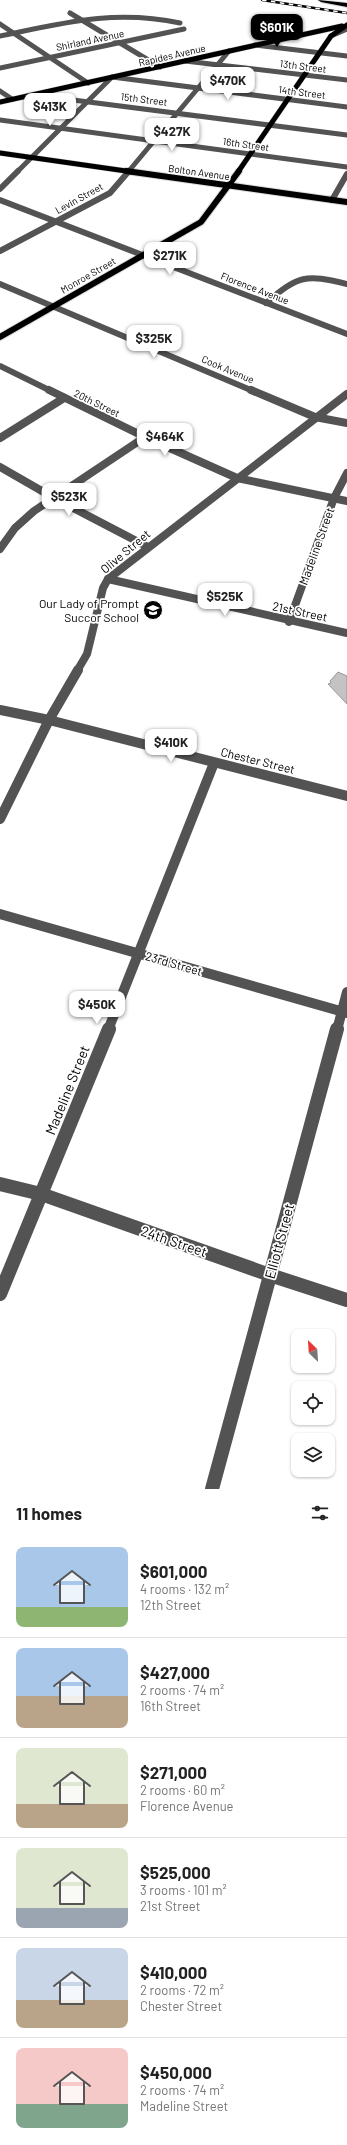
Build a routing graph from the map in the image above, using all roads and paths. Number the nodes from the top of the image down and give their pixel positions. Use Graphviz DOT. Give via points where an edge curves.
graph roads {
  1 [pos="321,0"];
  2 [pos="347,5"];
  3 [pos="70,13"];
  4 [pos="82,19"];
  5 [pos="347,20"];
  6 [pos="180,23"];
  7 [pos="0,24"];
  8 [pos="347,25"];
  9 [pos="184,29"];
  10 [pos="347,29"];
  11 [pos="14,33"];
  12 [pos="296,35"];
  13 [pos="0,36"];
  14 [pos="331,36"];
  15 [pos="120,43"];
  16 [pos="255,45"];
  17 [pos="229,51"];
  18 [pos="320,53"];
  19 [pos="347,56"];
  20 [pos="50,57"];
  21 [pos="185,61"];
  22 [pos="218,65"];
  23 [pos="160,67"];
  24 [pos="0,68"];
  25 [pos="303,75"];
  26 [pos="112,78"];
  27 [pos="347,80"];
  28 [pos="88,83"];
  29 [pos="199,88"];
  30 [pos="0,91"];
  31 [pos="34,95"];
  32 [pos="12,99"];
  33 [pos="288,99"];
  34 [pos="88,101"];
  35 [pos="0,102"];
  36 [pos="347,107"];
  37 [pos="178,113"];
  38 [pos="0,120"];
  39 [pos="270,125"];
  40 [pos="62,128"];
  41 [pos="347,134"];
  42 [pos="152,140"];
  43 [pos="0,153"];
  44 [pos="250,154"];
  45 [pos="33,157"];
  46 [pos="347,167"];
  47 [pos="128,171"];
  48 [pos="347,174"];
  49 [pos="229,185"];
  50 [pos="0,189"];
  51 [pos="0,200"];
  52 [pos="332,200"];
  53 [pos="347,202"];
  54 [pos="55,222"];
  55 [pos="0,251"];
  56 [pos="142,256"];
  57 [pos="0,284"];
  58 [pos="347,284"];
  59 [pos="266,303"];
  60 [pos="54,306"];
  61 [pos="347,334"];
  62 [pos="0,337"];
  63 [pos="0,366"];
  64 [pos="347,394"];
  65 [pos="64,398"];
  66 [pos="315,417"];
  67 [pos="347,423"];
  68 [pos="145,437"];
  69 [pos="0,438"];
  70 [pos="0,467"];
  71 [pos="347,472"];
  72 [pos="237,478"];
  73 [pos="54,498"];
  74 [pos="334,498"];
  75 [pos="347,501"];
  76 [pos="148,547"];
  77 [pos="0,549"];
  78 [pos="108,579"];
  79 [pos="289,622"];
  80 [pos="347,633"];
  81 [pos="0,710"];
  82 [pos="49,720"];
  83 [pos="214,762"];
  84 [pos="347,796"];
  85 [pos="0,819"];
  86 [pos="0,914"];
  87 [pos="140,953"];
  88 [pos="347,992"];
  89 [pos="345,1012"];
  90 [pos="0,1184"];
  91 [pos="41,1194"];
  92 [pos="270,1275"];
  93 [pos="0,1294"];
  94 [pos="347,1300"];
  95 [pos="212,1489"];
  1 -- 2 [label="highway"];
  3 -- 4 [label="street"];
  4 -- 6 [label="street" via="140,15"];
  4 -- 11 [label="street"];
  4 -- 15 [label="street"];
  5 -- 12 [label="main road"];
  7 -- 11 [label="street"];
  8 -- 12 [label="main road, Rapides Avenue"];
  8 -- 14 [label="main road, Monroe Street"];
  9 -- 15 [label="street, Shirland Avenue"];
  10 -- 14 [label="street"];
  11 -- 13 [label="street"];
  11 -- 20 [label="street"];
  12 -- 16 [label="main road, Rapides Avenue"];
  14 -- 18 [label="main road, Monroe Street"];
  15 -- 20 [label="street, Shirland Avenue"];
  15 -- 23 [label="street"];
  16 -- 17 [label="main road, Rapides Avenue"];
  16 -- 18 [label="street"];
  17 -- 21 [label="main road, Rapides Avenue"];
  17 -- 22 [label="street, Levin Street"];
  18 -- 19 [label="street"];
  18 -- 25 [label="main road, Monroe Street"];
  20 -- 24 [label="street, Shirland Avenue"];
  20 -- 28 [label="street"];
  21 -- 22 [label="street, 13th Street"];
  21 -- 23 [label="main road, Rapides Avenue"];
  22 -- 25 [label="street, 13th Street"];
  22 -- 29 [label="street, Levin Street"];
  23 -- 26 [label="main road, Rapides Avenue"];
  25 -- 27 [label="street, 13th Street"];
  25 -- 33 [label="main road, Monroe Street"];
  26 -- 28 [label="main road, Rapides Avenue"];
  26 -- 29 [label="street, 14th Street"];
  26 -- 34 [label="street"];
  28 -- 31 [label="main road, Rapides Avenue"];
  29 -- 33 [label="street, 14th Street"];
  29 -- 37 [label="street, Levin Street"];
  30 -- 32 [label="street"];
  31 -- 32 [label="main road, Rapides Avenue"];
  31 -- 34 [label="street, 15th Street"];
  32 -- 35 [label="main road, Rapides Avenue"];
  33 -- 36 [label="street, 14th Street"];
  33 -- 39 [label="main road, Monroe Street"];
  34 -- 37 [label="street, 15th Street"];
  34 -- 40 [label="street"];
  37 -- 39 [label="street, 15th Street"];
  37 -- 42 [label="street, Levin Street"];
  38 -- 40 [label="street, 16th Street"];
  39 -- 41 [label="street, 15th Street"];
  39 -- 44 [label="main road, Monroe Street"];
  40 -- 42 [label="street, 16th Street"];
  40 -- 45 [label="street"];
  42 -- 44 [label="street, 16th Street"];
  42 -- 47 [label="street, Levin Street"];
  43 -- 45 [label="main road, Bolton Avenue"];
  44 -- 46 [label="street, 16th Street"];
  44 -- 49 [label="main road, Monroe Street"];
  45 -- 47 [label="main road, Bolton Avenue"];
  45 -- 50 [label="street"];
  47 -- 49 [label="main road, Bolton Avenue"];
  47 -- 54 [label="street, Levin Street" via="110,193"];
  48 -- 52 [label="street"];
  49 -- 52 [label="main road, Bolton Avenue"];
  49 -- 56 [label="main road, Monroe Street" via="200,222"];
  51 -- 54 [label="street, Florence Avenue"];
  52 -- 53 [label="main road, Bolton Avenue"];
  54 -- 55 [label="street, Levin Street"];
  54 -- 56 [label="street, Florence Avenue"];
  56 -- 59 [label="street, Florence Avenue"];
  56 -- 60 [label="main road, Monroe Street"];
  57 -- 60 [label="street, Cook Avenue"];
  58 -- 59 [label="street" via="321,277 302,277 292,280"];
  59 -- 61 [label="street, Florence Avenue"];
  60 -- 62 [label="main road, Monroe Street"];
  60 -- 66 [label="street, Cook Avenue"];
  63 -- 65 [label="street, 20th Street"];
  64 -- 66 [label="street, Olive Street"];
  65 -- 68 [label="street, 20th Street"];
  65 -- 69 [label="street"];
  66 -- 67 [label="street, Cook Avenue"];
  66 -- 72 [label="street, Olive Street"];
  68 -- 72 [label="street, 20th Street"];
  68 -- 73 [label="street"];
  70 -- 73 [label="street"];
  71 -- 74 [label="street, Madeline Street"];
  72 -- 74 [label="street, 20th Street"];
  72 -- 76 [label="street, Olive Street"];
  73 -- 76 [label="street"];
  73 -- 77 [label="street" via="15,528"];
  74 -- 75 [label="street, 20th Street"];
  74 -- 79 [label="street, Madeline Street"];
  76 -- 78 [label="street, Olive Street"];
  78 -- 79 [label="street, 21st Street"];
  78 -- 82 [label="street, Olive Street" via="103,588 87,654"];
  79 -- 80 [label="street, 21st Street"];
  81 -- 82 [label="street, Chester Street"];
  82 -- 83 [label="street, Chester Street"];
  82 -- 85 [label="street, Olive Street"];
  83 -- 84 [label="street, Chester Street"];
  83 -- 87 [label="street, Madeline Street"];
  86 -- 87 [label="street, 23rd Street"];
  87 -- 89 [label="street, 23rd Street"];
  87 -- 91 [label="street, Madeline Street"];
  88 -- 89 [label="street, Elliott Street"];
  89 -- 92 [label="street, Elliott Street"];
  90 -- 91 [label="street, 24th Street"];
  91 -- 92 [label="street, 24th Street"];
  91 -- 93 [label="street, Madeline Street"];
  92 -- 94 [label="street, 24th Street"];
  92 -- 95 [label="street, Elliott Street"];
}
